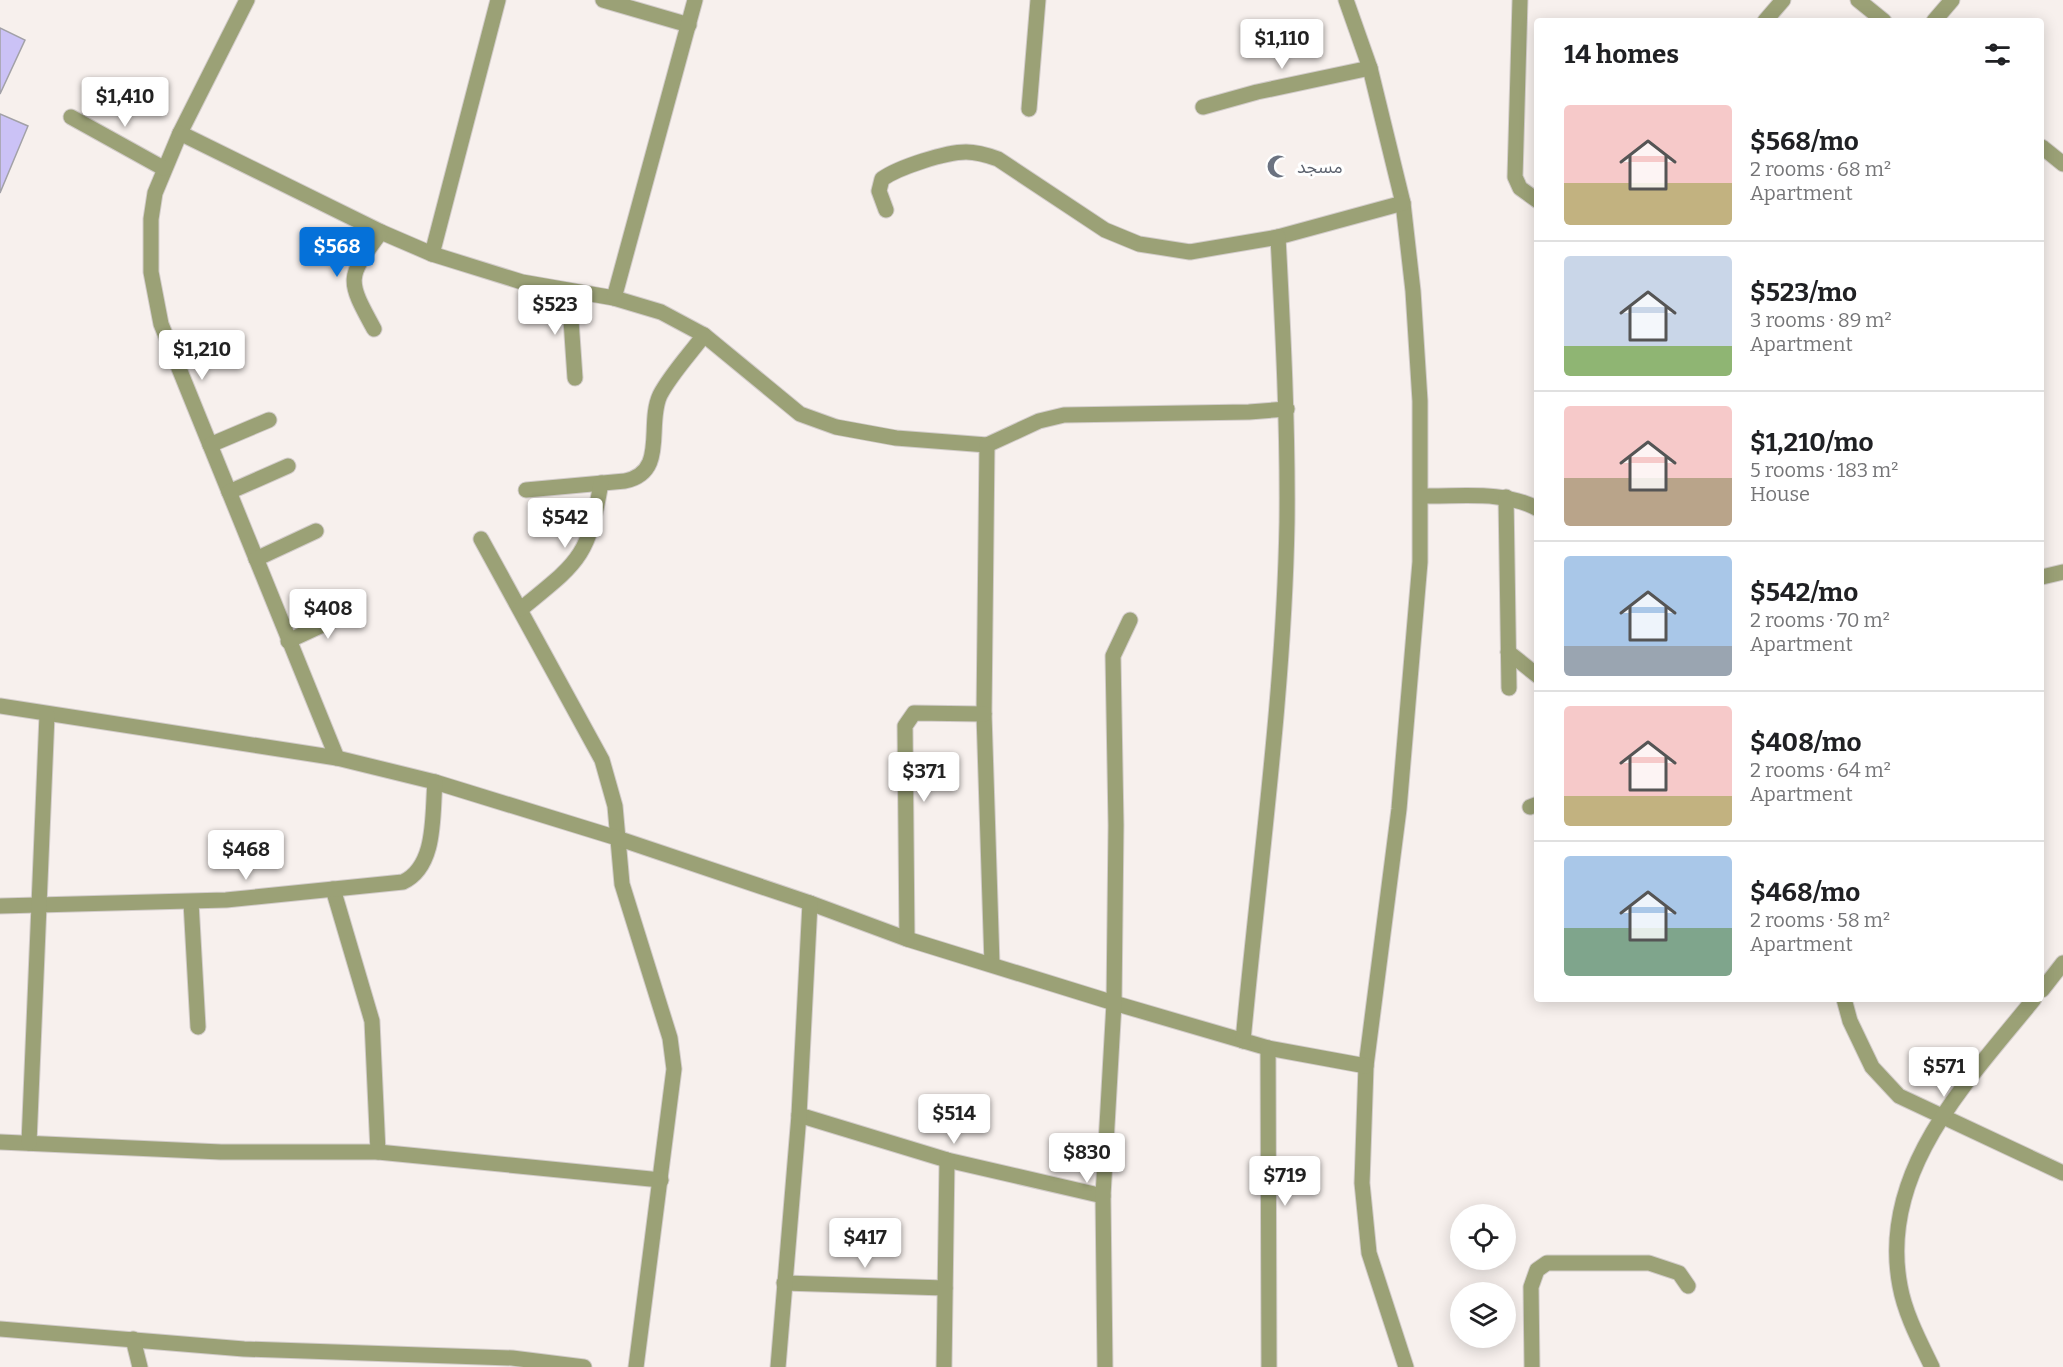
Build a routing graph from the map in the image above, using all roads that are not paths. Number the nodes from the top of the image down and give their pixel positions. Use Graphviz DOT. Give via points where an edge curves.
graph roads {
  1 [pos="247,0"];
  2 [pos="498,0"];
  3 [pos="603,0"];
  4 [pos="695,0"];
  5 [pos="1038,0"];
  6 [pos="1346,0"];
  7 [pos="1520,0"];
  8 [pos="1783,0"];
  9 [pos="1858,0"];
  10 [pos="1952,0"];
  11 [pos="1768,18"];
  12 [pos="1880,18"];
  13 [pos="1937,18"];
  14 [pos="689,25"];
  15 [pos="1370,68"];
  16 [pos="1203,107"];
  17 [pos="1029,109"];
  18 [pos="71,117"];
  19 [pos="180,133"];
  20 [pos="2044,149"];
  21 [pos="2063,164"];
  22 [pos="163,168"];
  23 [pos="1534,198"];
  24 [pos="1403,203"];
  25 [pos="886,210"];
  26 [pos="381,232"];
  27 [pos="1278,237"];
  28 [pos="432,254"];
  29 [pos="569,291"];
  30 [pos="614,298"];
  31 [pos="374,329"];
  32 [pos="704,335"];
  33 [pos="575,378"];
  34 [pos="1287,409"];
  35 [pos="269,420"];
  36 [pos="210,445"];
  37 [pos="987,445"];
  38 [pos="288,466"];
  39 [pos="601,483"];
  40 [pos="526,490"];
  41 [pos="229,492"];
  42 [pos="1422,496"];
  43 [pos="1506,497"];
  44 [pos="1534,507"];
  45 [pos="316,531"];
  46 [pos="481,539"];
  47 [pos="256,559"];
  48 [pos="2063,572"];
  49 [pos="2044,577"];
  50 [pos="521,609"];
  51 [pos="355,610"];
  52 [pos="1130,620"];
  53 [pos="288,641"];
  54 [pos="1508,652"];
  55 [pos="1534,673"];
  56 [pos="1509,688"];
  57 [pos="0,706"];
  58 [pos="984,714"];
  59 [pos="46,715"];
  60 [pos="337,758"];
  61 [pos="435,782"];
  62 [pos="617,838"];
  63 [pos="333,889"];
  64 [pos="192,902"];
  65 [pos="810,903"];
  66 [pos="0,906"];
  67 [pos="41,907"];
  68 [pos="907,939"];
  69 [pos="2063,963"];
  70 [pos="992,964"];
  71 [pos="2044,987"];
  72 [pos="1845,1002"];
  73 [pos="2032,1002"];
  74 [pos="1114,1003"];
  75 [pos="198,1027"];
  76 [pos="1243,1041"];
  77 [pos="1268,1048"];
  78 [pos="1366,1066"];
  79 [pos="799,1115"];
  80 [pos="1942,1115"];
  81 [pos="0,1142"];
  82 [pos="29,1143"];
  83 [pos="378,1152"];
  84 [pos="947,1160"];
  85 [pos="2063,1173"];
  86 [pos="661,1180"];
  87 [pos="1103,1196"];
  88 [pos="784,1283"];
  89 [pos="1688,1286"];
  90 [pos="945,1288"];
  91 [pos="0,1329"];
  92 [pos="133,1339"];
  93 [pos="140,1367"];
  94 [pos="584,1367"];
  95 [pos="636,1367"];
  96 [pos="778,1367"];
  97 [pos="944,1367"];
  98 [pos="1105,1367"];
  99 [pos="1269,1367"];
  100 [pos="1406,1367"];
  101 [pos="1532,1367"];
  102 [pos="1932,1367"];
  1 -- 19 [label="street"];
  2 -- 28 [label="street"];
  3 -- 14 [label="street"];
  4 -- 14 [label="street"];
  5 -- 17 [label="street"];
  6 -- 15 [label="street"];
  7 -- 23 [label="street" via="1515,177 1520,188"];
  8 -- 11 [label="street"];
  9 -- 12 [label="street"];
  10 -- 13 [label="street"];
  14 -- 30 [label="street"];
  15 -- 16 [label="street"];
  15 -- 24 [label="street"];
  18 -- 22 [label="street"];
  19 -- 22 [label="street"];
  19 -- 26 [label="street"];
  20 -- 21 [label="street"];
  22 -- 36 [label="street" via="151,219 154,298"];
  24 -- 27 [label="street"];
  24 -- 42 [label="street" via="1413,291"];
  25 -- 27 [label="street" via="879,184 888,175 946,155 981,153 998,159 1105,230 1139,244 1190,252"];
  26 -- 28 [label="street"];
  26 -- 31 [label="street" via="353,274 354,293"];
  27 -- 34 [label="street"];
  28 -- 29 [label="street" via="522,282"];
  29 -- 30 [label="street"];
  29 -- 33 [label="street"];
  30 -- 32 [label="street" via="660,312"];
  32 -- 37 [label="street" via="800,414 836,427 896,438"];
  32 -- 39 [label="street" via="661,394 655,411 653,455 646,470 633,479"];
  34 -- 37 [label="street" via="1064,415 1038,421"];
  34 -- 76 [label="street" via="1287,524 1281,630"];
  35 -- 36 [label="street"];
  36 -- 41 [label="street"];
  37 -- 58 [label="street"];
  38 -- 41 [label="street"];
  39 -- 40 [label="street"];
  39 -- 50 [label="street" via="592,531 583,552 567,571"];
  41 -- 47 [label="street"];
  42 -- 43 [label="street"];
  42 -- 78 [label="street" via="1399,809"];
  43 -- 44 [label="street"];
  43 -- 54 [label="street"];
  45 -- 47 [label="street"];
  46 -- 50 [label="street"];
  47 -- 53 [label="street"];
  48 -- 49 [label="street"];
  50 -- 62 [label="street" via="602,760 615,806"];
  51 -- 53 [label="street"];
  52 -- 74 [label="street" via="1113,656"];
  53 -- 60 [label="street"];
  54 -- 55 [label="street"];
  54 -- 56 [label="street"];
  57 -- 59 [label="street"];
  58 -- 68 [label="street" via="914,713 905,726"];
  58 -- 70 [label="street"];
  59 -- 60 [label="street"];
  59 -- 67 [label="street"];
  60 -- 61 [label="street"];
  61 -- 62 [label="street"];
  61 -- 63 [label="street" via="427,855 417,874 395,884"];
  62 -- 65 [label="street"];
  62 -- 86 [label="street" via="629,914 672,1047 674,1069"];
  63 -- 64 [label="street"];
  63 -- 83 [label="street" via="372,1021"];
  64 -- 67 [label="street"];
  64 -- 75 [label="street"];
  65 -- 68 [label="street"];
  65 -- 79 [label="street"];
  66 -- 67 [label="street"];
  67 -- 82 [label="street"];
  68 -- 70 [label="street"];
  69 -- 71 [label="street"];
  70 -- 74 [label="street"];
  72 -- 80 [label="street" via="1872,1067 1899,1096"];
  73 -- 80 [label="street"];
  74 -- 76 [label="street"];
  74 -- 87 [label="street"];
  76 -- 77 [label="street"];
  77 -- 78 [label="street"];
  77 -- 99 [label="street"];
  78 -- 100 [label="street" via="1362,1183 1369,1253"];
  79 -- 84 [label="street"];
  79 -- 88 [label="street"];
  80 -- 85 [label="street"];
  80 -- 102 [label="street" via="1904,1195 1897,1255 1900,1287"];
  81 -- 82 [label="street"];
  82 -- 83 [label="street" via="221,1152"];
  83 -- 86 [label="street"];
  84 -- 87 [label="street"];
  84 -- 90 [label="street"];
  86 -- 95 [label="street"];
  87 -- 98 [label="street"];
  88 -- 90 [label="street"];
  88 -- 96 [label="street"];
  89 -- 101 [label="street" via="1679,1273 1649,1263 1547,1263 1538,1270 1531,1287"];
  90 -- 97 [label="street"];
  91 -- 92 [label="street"];
  92 -- 93 [label="street"];
  92 -- 94 [label="street" via="244,1349 512,1358"];
}
